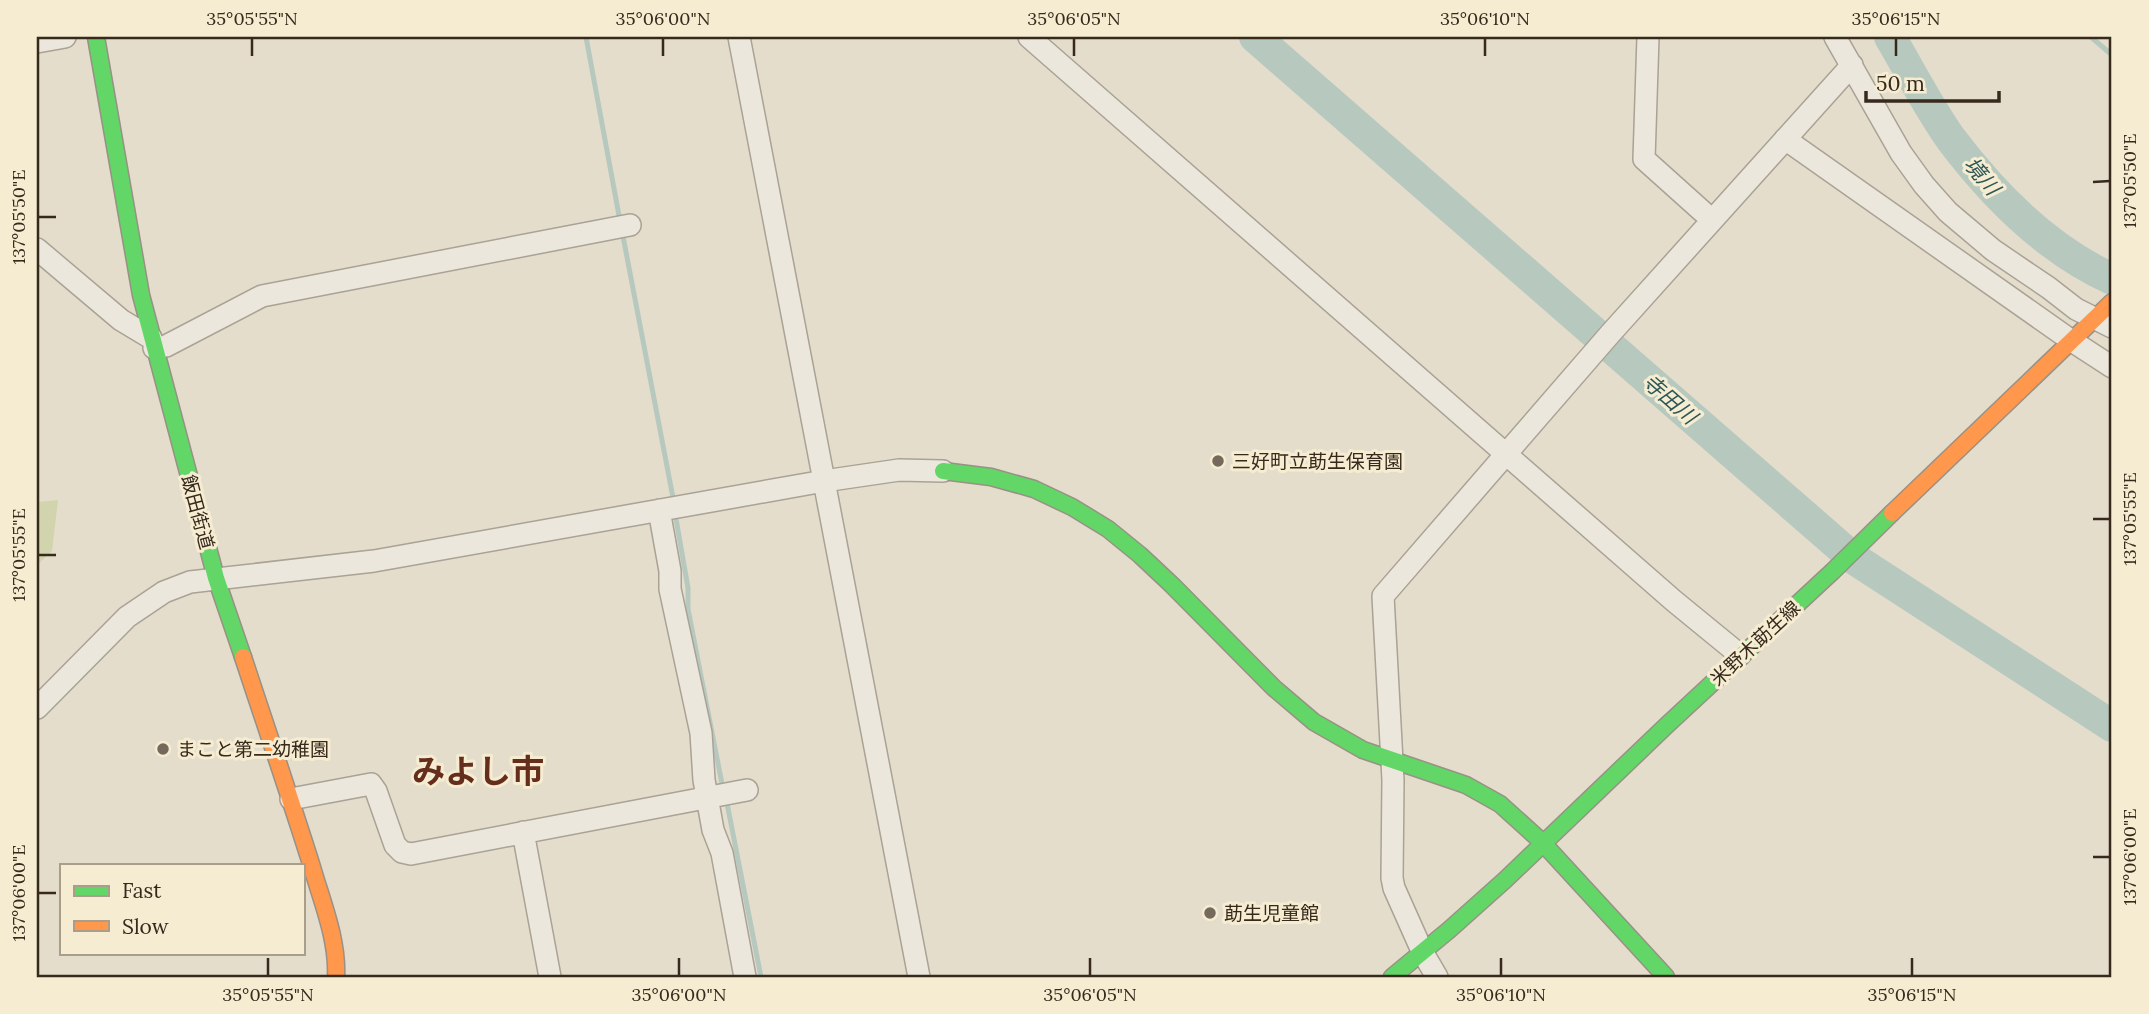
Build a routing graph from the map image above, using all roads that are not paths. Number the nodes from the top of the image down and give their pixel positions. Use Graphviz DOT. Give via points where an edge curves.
graph roads {
  1 [pos="65,37"];
  2 [pos="96,37"];
  3 [pos="739,37"];
  4 [pos="1030,37"];
  5 [pos="1648,37"];
  6 [pos="1835,37"];
  7 [pos="37,43"];
  8 [pos="1852,65"];
  9 [pos="1785,139"];
  10 [pos="1712,220"];
  11 [pos="630,225"];
  12 [pos="37,249"];
  13 [pos="2112,302"];
  14 [pos="2104,323"];
  15 [pos="2072,341"];
  16 [pos="153,343"];
  17 [pos="2112,367"];
  18 [pos="1508,453"];
  19 [pos="943,471"];
  20 [pos="824,481"];
  21 [pos="659,510"];
  22 [pos="216,578"];
  23 [pos="1740,655"];
  24 [pos="37,708"];
  25 [pos="1392,761"];
  26 [pos="745,790"];
  27 [pos="710,797"];
  28 [pos="290,799"];
  29 [pos="523,832"];
  30 [pos="1543,844"];
  31 [pos="1423,953"];
  32 [pos="336,977"];
  33 [pos="550,977"];
  34 [pos="745,977"];
  35 [pos="919,977"];
  36 [pos="1392,977"];
  37 [pos="1437,977"];
  38 [pos="1666,977"];
  1 -- 7 [label="street"];
  2 -- 16 [label="main road, 飯田街道"];
  3 -- 20 [label="street"];
  4 -- 18 [label="street"];
  5 -- 10 [label="street" via="1644,159"];
  6 -- 8 [label="street"];
  8 -- 9 [label="street"];
  8 -- 14 [label="street" via="1901,153 1948,212 1993,250 2076,309"];
  9 -- 10 [label="street"];
  9 -- 15 [label="street"];
  10 -- 18 [label="street"];
  11 -- 16 [label="street" via="262,296 166,346"];
  12 -- 16 [label="street"];
  13 -- 14 [label="main road, 米野木莇生線"];
  14 -- 15 [label="main road, 米野木莇生線"];
  15 -- 17 [label="street"];
  15 -- 23 [label="main road, 米野木莇生線"];
  16 -- 22 [label="main road, 飯田街道"];
  18 -- 23 [label="street"];
  18 -- 25 [label="street" via="1383,596"];
  19 -- 20 [label="street" via="898,470"];
  19 -- 25 [label="main road" via="1026,486 1095,519 1145,559 1298,710 1339,738"];
  20 -- 21 [label="street"];
  20 -- 35 [label="street"];
  21 -- 22 [label="street" via="374,561"];
  21 -- 27 [label="street"];
  22 -- 24 [label="street" via="190,582 144,604"];
  22 -- 28 [label="main road, 飯田街道"];
  23 -- 30 [label="main road, 米野木莇生線"];
  25 -- 30 [label="main road" via="1477,790 1510,812"];
  25 -- 31 [label="street" via="1392,878"];
  26 -- 27 [label="street"];
  27 -- 29 [label="street"];
  27 -- 34 [label="street"];
  28 -- 29 [label="street" via="371,784 396,845 406,853"];
  28 -- 32 [label="main road, 飯田街道" via="330,927"];
  29 -- 33 [label="street"];
  30 -- 31 [label="main road, 米野木莇生線"];
  30 -- 38 [label="main road"];
  31 -- 36 [label="main road, 米野木莇生線"];
  31 -- 37 [label="street"];
}
